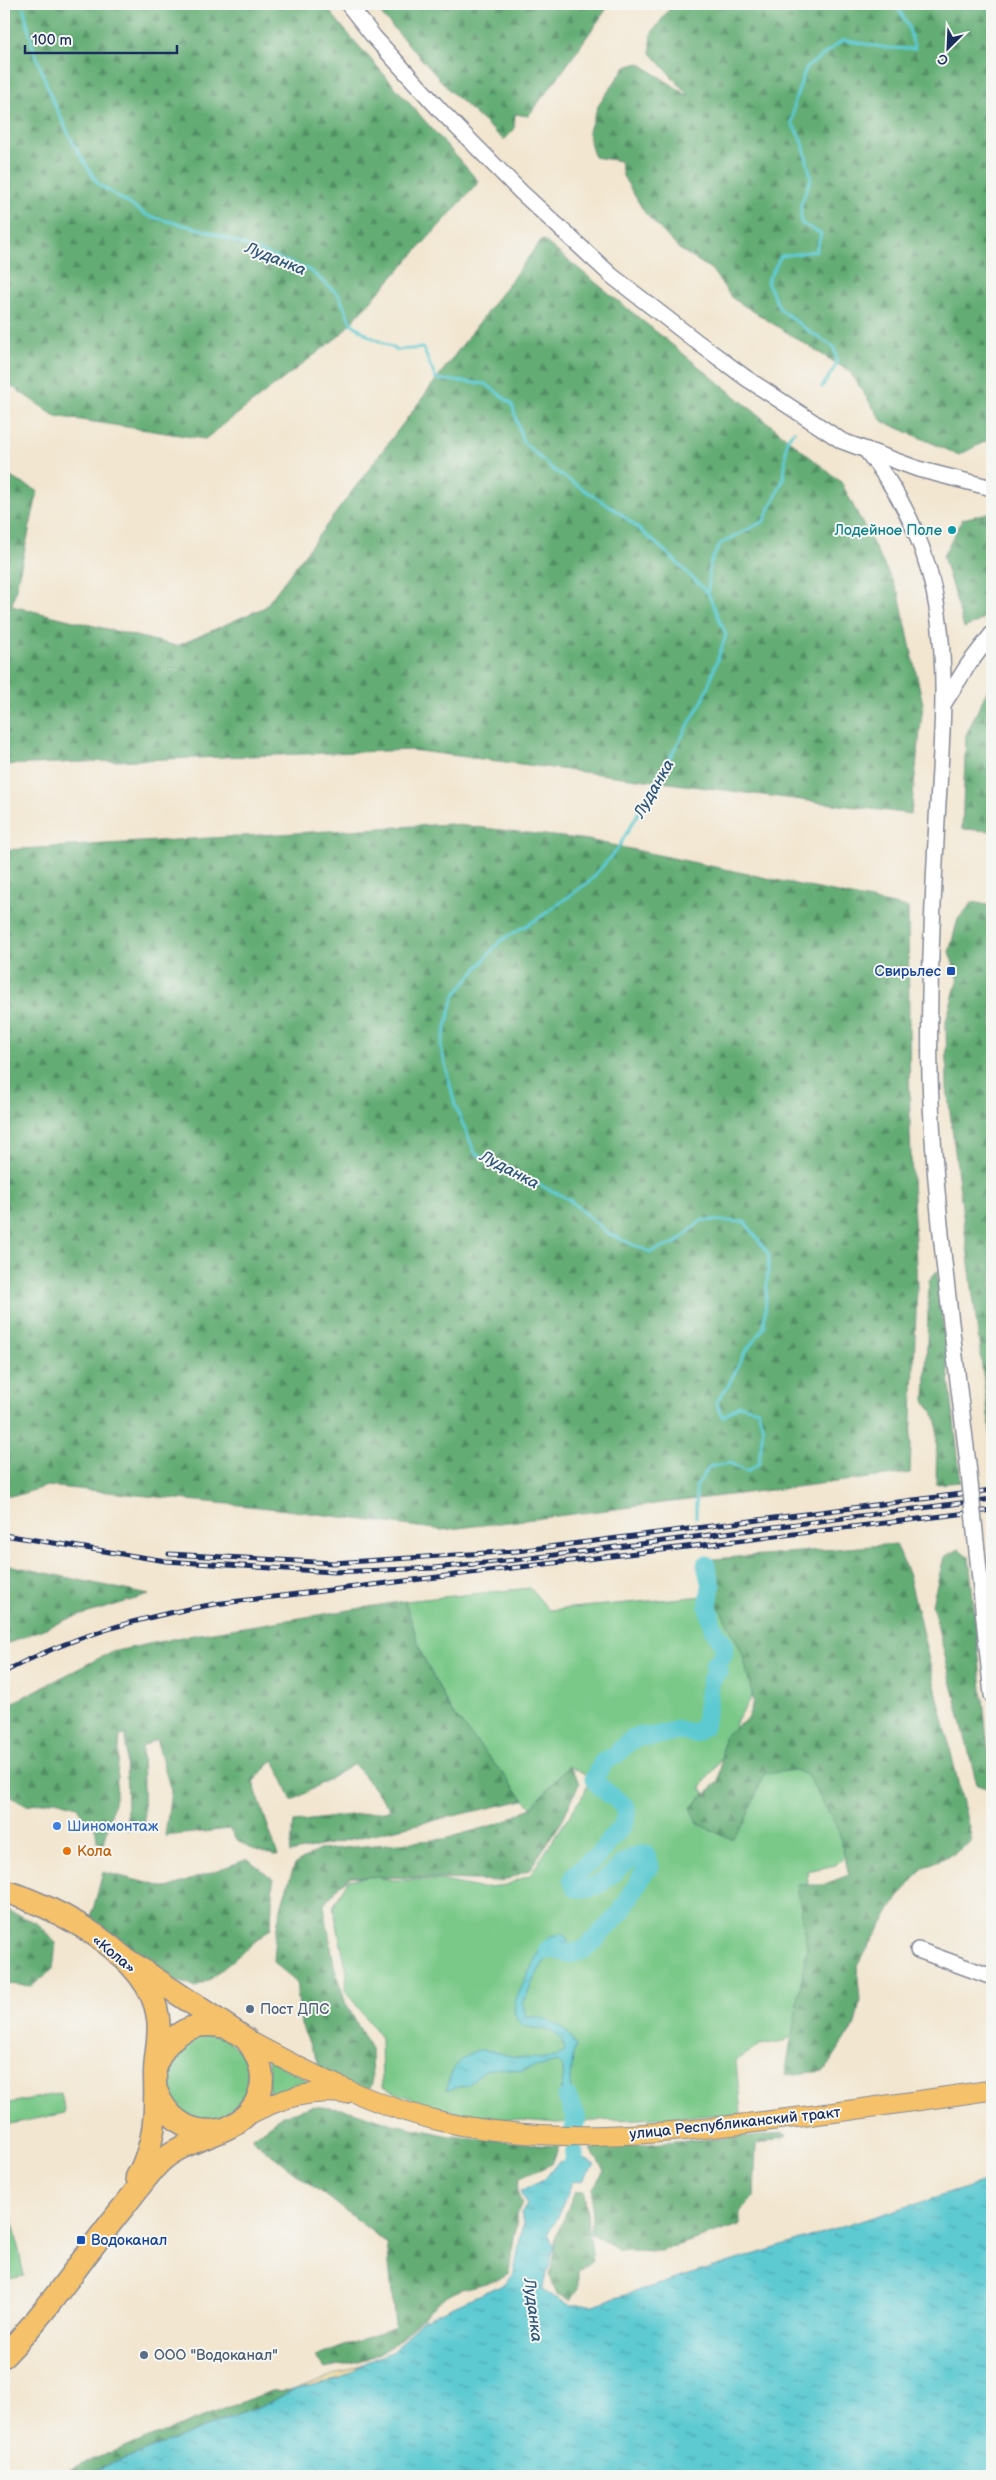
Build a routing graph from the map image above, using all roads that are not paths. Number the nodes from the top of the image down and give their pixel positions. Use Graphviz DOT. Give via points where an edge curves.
graph roads {
  1 [pos="348,4"];
  2 [pos="866,450"];
  3 [pos="992,488"];
  4 [pos="992,634"];
  5 [pos="944,703"];
  6 [pos="992,1694"];
  7 [pos="4,1891"];
  8 [pos="918,1950"];
  9 [pos="122,1956"];
  10 [pos="992,1976"];
  11 [pos="227,2027"];
  12 [pos="246,2039"];
  13 [pos="156,2065"];
  14 [pos="156,2090"];
  15 [pos="992,2090"];
  16 [pos="361,2096"];
  17 [pos="248,2115"];
  18 [pos="224,2129"];
  19 [pos="113,2220"];
  20 [pos="4,2356"];
  1 -- 2 [label="street" via="440,110 521,192 612,276 746,378 842,441"];
  2 -- 3 [label="street" via="918,470"];
  2 -- 5 [label="street" via="882,470 907,513 937,596"];
  4 -- 5 [label="street"];
  5 -- 6 [label="street, bridge" via="930,960 930,1076 940,1216"];
  7 -- 9 [label="highway, «Кола»" via="47,1908"];
  8 -- 10 [label="street"];
  9 -- 11 [label="highway"];
  9 -- 13 [label="highway, «Кола»" via="144,1981 154,2002 158,2017"];
  11 -- 12 [label="highway"];
  11 -- 13 [label="highway" via="197,2025 183,2030 171,2039"];
  12 -- 16 [label="main road"];
  12 -- 17 [label="highway" via="255,2050 262,2077 261,2091"];
  13 -- 14 [label="highway"];
  14 -- 18 [label="highway" via="168,2112 182,2124 200,2131"];
  14 -- 19 [label="highway" via="153,2141 144,2165"];
  15 -- 16 [label="main road, улица Республиканский тракт" via="718,2128 598,2135 472,2127"];
  16 -- 17 [label="main road" via="305,2093 278,2100"];
  17 -- 18 [label="highway"];
  18 -- 19 [label="highway" via="187,2144 166,2157"];
  19 -- 20 [label="highway" via="48,2307"];
}
